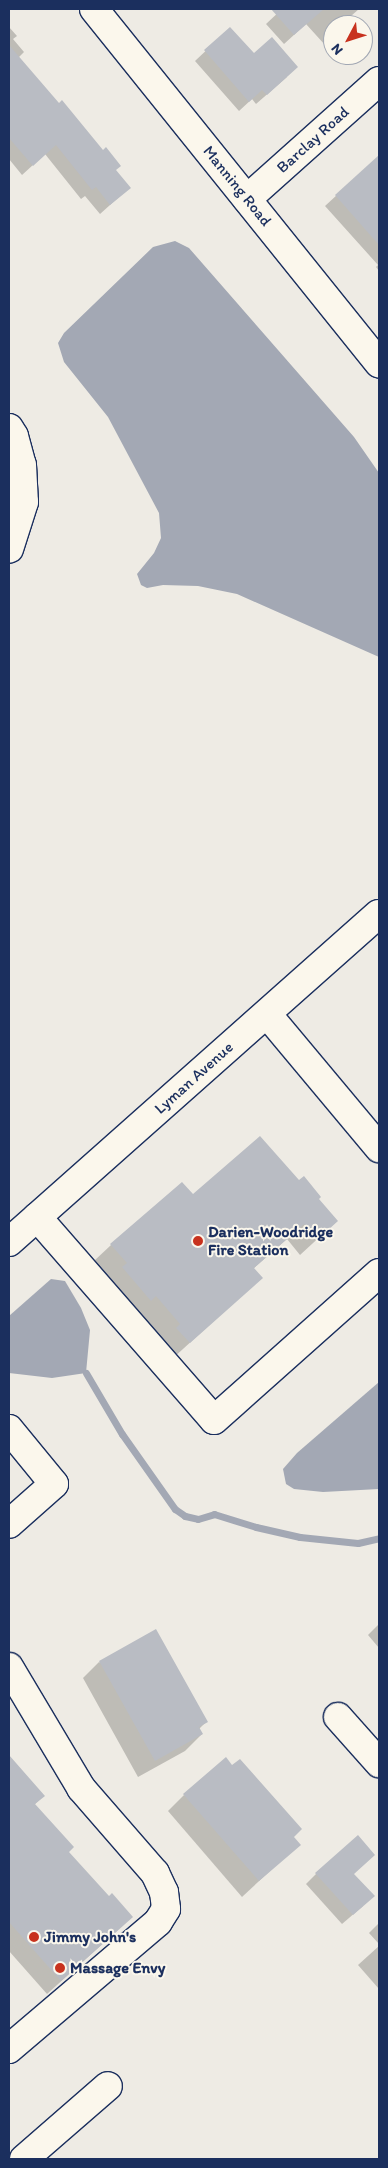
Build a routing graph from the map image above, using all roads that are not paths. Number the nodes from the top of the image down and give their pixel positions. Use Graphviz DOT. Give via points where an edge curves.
graph roads {
  1 [pos="94,9"];
  2 [pos="379,82"];
  3 [pos="247,200"];
  4 [pos="379,364"];
  5 [pos="9,428"];
  6 [pos="9,549"];
  7 [pos="379,914"];
  8 [pos="267,1014"];
  9 [pos="379,1148"];
  10 [pos="37,1217"];
  11 [pos="9,1242"];
  12 [pos="379,1273"];
  13 [pos="9,1429"];
  14 [pos="9,1524"];
  15 [pos="9,1667"];
  16 [pos="338,1717"];
  17 [pos="379,1763"];
  18 [pos="9,2049"];
  19 [pos="108,2086"];
  20 [pos="24,2159"];
  1 -- 3 [label="street, Manning Road"];
  2 -- 3 [label="street, Barclay Road"];
  3 -- 4 [label="street, Manning Road"];
  5 -- 6 [label="street" via="22,465 24,502"];
  7 -- 8 [label="street, Lyman Avenue"];
  8 -- 9 [label="street"];
  8 -- 10 [label="street, Lyman Avenue"];
  10 -- 11 [label="street, Lyman Avenue"];
  10 -- 12 [label="street" via="214,1420"];
  13 -- 14 [label="street" via="54,1484"];
  15 -- 18 [label="street" via="81,1788 154,1873 164,1892 166,1909 158,1922"];
  16 -- 17 [label="street"];
  19 -- 20 [label="street"];
}
